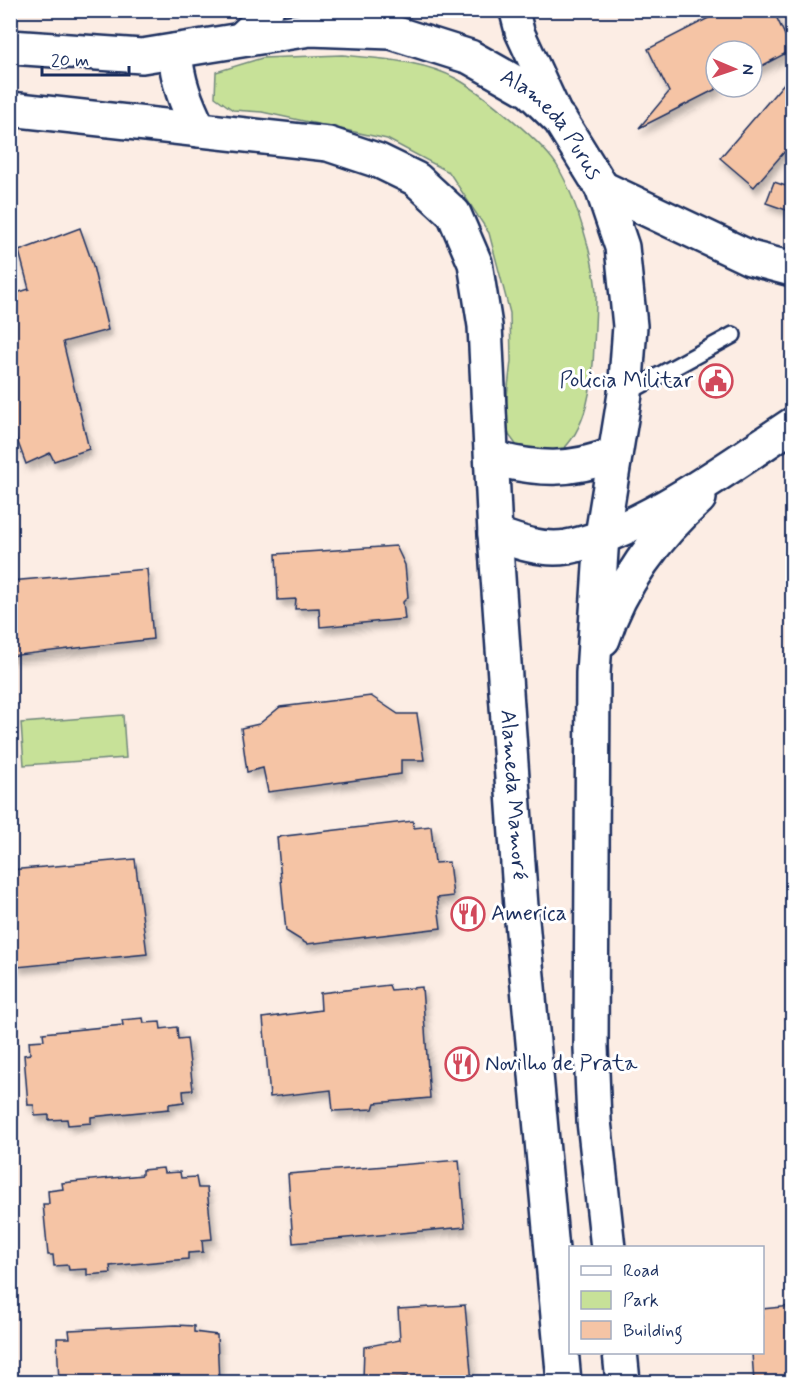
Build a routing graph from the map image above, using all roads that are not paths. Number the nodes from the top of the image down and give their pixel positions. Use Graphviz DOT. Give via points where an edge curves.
graph roads {
  1 [pos="269,10"];
  2 [pos="518,18"];
  3 [pos="238,39"];
  4 [pos="10,47"];
  5 [pos="175,51"];
  6 [pos="10,109"];
  7 [pos="560,120"];
  8 [pos="199,130"];
  9 [pos="602,189"];
  10 [pos="792,269"];
  11 [pos="734,335"];
  12 [pos="625,393"];
  13 [pos="792,425"];
  14 [pos="615,454"];
  15 [pos="744,457"];
  16 [pos="492,458"];
  17 [pos="495,534"];
  18 [pos="602,536"];
  19 [pos="593,673"];
  20 [pos="608,1246"];
  21 [pos="620,1354"];
  22 [pos="564,1383"];
  23 [pos="623,1383"];
  1 -- 3 [label="street"];
  2 -- 7 [label="street"];
  3 -- 5 [label="main road, Alameda Purus"];
  3 -- 7 [label="main road, Alameda Purus" via="310,29 392,32 470,57 530,92"];
  4 -- 5 [label="main road, Alameda Purus" via="142,56"];
  5 -- 8 [label="main road" via="183,98"];
  6 -- 8 [label="main road"];
  7 -- 9 [label="main road, Alameda Purus"];
  8 -- 16 [label="main road" via="328,144 379,160 416,179 454,214 475,263 485,326"];
  9 -- 10 [label="main road" via="750,258"];
  9 -- 12 [label="main road, Alameda Purus" via="622,247 630,326"];
  11 -- 12 [label="lane"];
  12 -- 14 [label="main road, Alameda Purus"];
  13 -- 15 [label="main road"];
  14 -- 16 [label="main road" via="588,465 556,469"];
  14 -- 18 [label="main road, Alameda Purus"];
  15 -- 18 [label="main road"];
  15 -- 19 [label="main road" via="682,513 643,560 609,619"];
  16 -- 17 [label="main road, Alameda Mamoré"];
  17 -- 18 [label="main road" via="542,547 566,547"];
  17 -- 22 [label="main road, Alameda Mamoré" via="522,921"];
  18 -- 19 [label="main road, Alameda Purus"];
  19 -- 20 [label="main road" via="591,1047 594,1121"];
  21 -- 23 [label="main road"];
}
